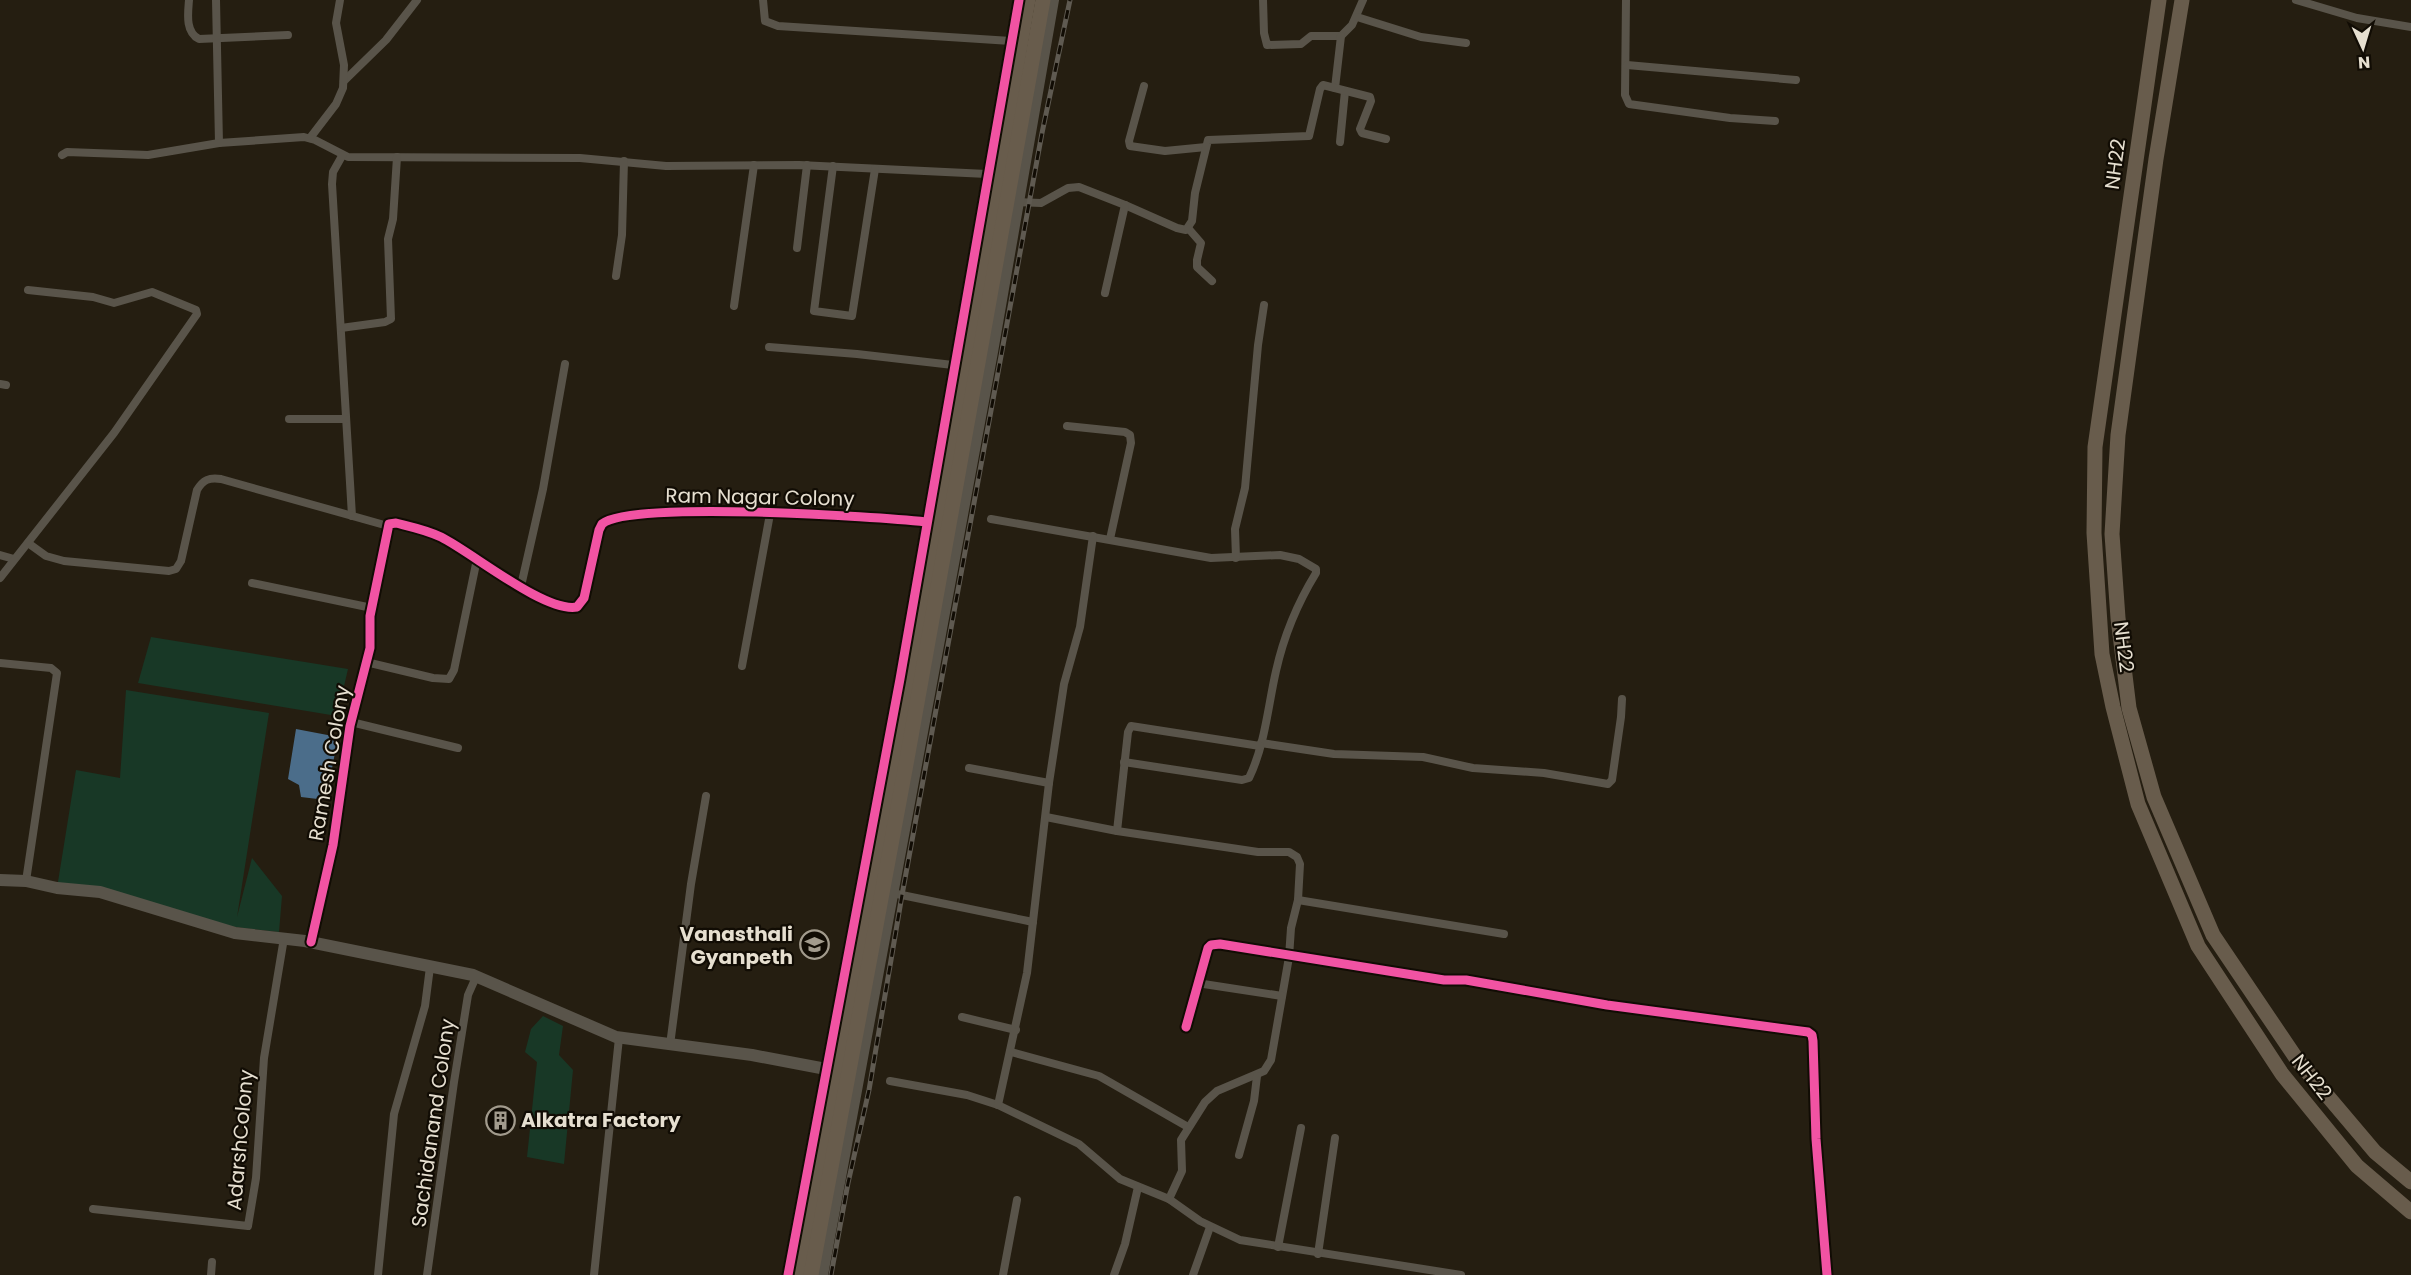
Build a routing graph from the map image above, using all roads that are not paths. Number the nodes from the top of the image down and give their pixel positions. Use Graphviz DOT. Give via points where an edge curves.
graph roads {
  1 [pos="189,0"];
  2 [pos="216,0"];
  3 [pos="340,0"];
  4 [pos="417,0"];
  5 [pos="763,0"];
  6 [pos="1018,0"];
  7 [pos="1028,0"];
  8 [pos="1043,0"];
  9 [pos="1053,0"];
  10 [pos="1263,0"];
  11 [pos="1363,0"];
  12 [pos="1626,0"];
  13 [pos="2159,0"];
  14 [pos="2182,0"];
  15 [pos="2296,0"];
  16 [pos="1357,17"];
  17 [pos="2411,27"];
  18 [pos="288,35"];
  19 [pos="1341,36"];
  20 [pos="217,39"];
  21 [pos="1011,41"];
  22 [pos="1466,43"];
  23 [pos="1627,64"];
  24 [pos="1796,80"];
  25 [pos="344,81"];
  26 [pos="1144,86"];
  27 [pos="1335,88"];
  28 [pos="1345,91"];
  29 [pos="1775,121"];
  30 [pos="310,138"];
  31 [pos="1386,139"];
  32 [pos="1340,142"];
  33 [pos="219,143"];
  34 [pos="1206,147"];
  35 [pos="62,155"];
  36 [pos="342,156"];
  37 [pos="397,157"];
  38 [pos="624,161"];
  39 [pos="754,165"];
  40 [pos="807,165"];
  41 [pos="834,166"];
  42 [pos="875,169"];
  43 [pos="987,174"];
  44 [pos="1016,202"];
  45 [pos="1125,205"];
  46 [pos="1188,228"];
  47 [pos="797,248"];
  48 [pos="616,276"];
  49 [pos="1212,281"];
  50 [pos="28,290"];
  51 [pos="1105,293"];
  52 [pos="1264,305"];
  53 [pos="734,306"];
  54 [pos="341,328"];
  55 [pos="769,347"];
  56 [pos="565,364"];
  57 [pos="953,365"];
  58 [pos="289,419"];
  59 [pos="346,419"];
  60 [pos="1067,426"];
  61 [pos="936,464"];
  62 [pos="970,472"];
  63 [pos="770,514"];
  64 [pos="352,516"];
  65 [pos="991,519"];
  66 [pos="926,522"];
  67 [pos="391,524"];
  68 [pos="1093,536"];
  69 [pos="1110,539"];
  70 [pos="28,543"];
  71 [pos="0,555"];
  72 [pos="477,558"];
  73 [pos="1236,558"];
  74 [pos="14,559"];
  75 [pos="0,578"];
  76 [pos="252,583"];
  77 [pos="521,586"];
  78 [pos="372,608"];
  79 [pos="366,662"];
  80 [pos="0,663"];
  81 [pos="742,666"];
  82 [pos="1622,699"];
  83 [pos="351,722"];
  84 [pos="1260,744"];
  85 [pos="458,748"];
  86 [pos="1124,762"];
  87 [pos="969,768"];
  88 [pos="1049,783"];
  89 [pos="706,796"];
  90 [pos="1046,817"];
  91 [pos="1117,831"];
  92 [pos="0,880"];
  93 [pos="26,881"];
  94 [pos="892,893"];
  95 [pos="1298,900"];
  96 [pos="1033,922"];
  97 [pos="1504,934"];
  98 [pos="284,938"];
  99 [pos="311,942"];
  100 [pos="1289,957"];
  101 [pos="430,967"];
  102 [pos="476,977"];
  103 [pos="1197,983"];
  104 [pos="1282,996"];
  105 [pos="839,1002"];
  106 [pos="872,1008"];
  107 [pos="962,1017"];
  108 [pos="1186,1026"];
  109 [pos="1016,1030"];
  110 [pos="619,1038"];
  111 [pos="670,1045"];
  112 [pos="1011,1053"];
  113 [pos="826,1070"];
  114 [pos="1257,1076"];
  115 [pos="890,1081"];
  116 [pos="998,1106"];
  117 [pos="1188,1127"];
  118 [pos="1301,1128"];
  119 [pos="1335,1138"];
  120 [pos="1239,1155"];
  121 [pos="2411,1182"];
  122 [pos="1138,1187"];
  123 [pos="1169,1199"];
  124 [pos="1017,1200"];
  125 [pos="93,1209"];
  126 [pos="2411,1212"];
  127 [pos="1210,1227"];
  128 [pos="1278,1247"];
  129 [pos="1318,1254"];
  130 [pos="212,1262"];
  131 [pos="211,1275"];
  132 [pos="378,1275"];
  133 [pos="427,1275"];
  134 [pos="594,1275"];
  135 [pos="788,1275"];
  136 [pos="797,1275"];
  137 [pos="811,1275"];
  138 [pos="822,1275"];
  139 [pos="1003,1275"];
  140 [pos="1114,1275"];
  141 [pos="1193,1275"];
  142 [pos="1461,1275"];
  143 [pos="1827,1275"];
  1 -- 20 [label="street" via="188,21 194,36"];
  2 -- 20 [label="street"];
  3 -- 25 [label="street" via="336,23"];
  4 -- 25 [label="street" via="386,40"];
  5 -- 21 [label="street" via="765,21 778,26"];
  6 -- 21 [label="street"];
  7 -- 136 [label="highway" via="922,616"];
  8 -- 137 [label="highway"];
  9 -- 44 [label="street"];
  10 -- 19 [label="street" via="1266,45 1301,44 1311,36"];
  11 -- 16 [label="street"];
  12 -- 23 [label="street"];
  13 -- 126 [label="highway, NH22" via="2095,447 2094,533 2102,654 2110,697 2138,804 2198,946 2282,1074 2357,1166"];
  14 -- 121 [label="highway, NH22" via="2118,435 2112,534 2129,708 2154,797 2213,935 2298,1061 2375,1152"];
  15 -- 17 [label="street" via="2357,18"];
  16 -- 19 [label="street"];
  16 -- 22 [label="street" via="1420,37"];
  18 -- 20 [label="street"];
  19 -- 27 [label="street"];
  20 -- 33 [label="street"];
  21 -- 43 [label="street"];
  23 -- 24 [label="street"];
  23 -- 29 [label="street" via="1625,95 1629,104"];
  25 -- 30 [label="street" via="336,104"];
  26 -- 34 [label="street" via="1130,146 1165,151"];
  27 -- 28 [label="street"];
  27 -- 34 [label="street" via="1320,87 1309,136 1210,139"];
  28 -- 31 [label="street" via="1370,97 1360,129 1362,133"];
  28 -- 32 [label="street"];
  30 -- 33 [label="street"];
  30 -- 36 [label="street"];
  33 -- 35 [label="street" via="148,155"];
  34 -- 46 [label="street"];
  36 -- 37 [label="street"];
  36 -- 54 [label="street" via="332,179"];
  37 -- 38 [label="street"];
  37 -- 54 [label="street" via="388,239 391,319"];
  38 -- 39 [label="street" via="666,166"];
  38 -- 48 [label="street"];
  39 -- 40 [label="street"];
  39 -- 53 [label="street"];
  40 -- 41 [label="street"];
  40 -- 47 [label="street"];
  41 -- 42 [label="street"];
  41 -- 42 [label="street" via="814,311 852,316"];
  42 -- 43 [label="street"];
  43 -- 57 [label="street"];
  44 -- 45 [label="street" via="1041,203 1074,187"];
  44 -- 62 [label="street"];
  45 -- 46 [label="street" via="1177,228"];
  45 -- 51 [label="street"];
  46 -- 49 [label="street" via="1201,243 1197,267"];
  50 -- 70 [label="street" via="114,303 156,293 196,310 197,314 114,433"];
  52 -- 73 [label="street" via="1245,488 1235,529"];
  54 -- 59 [label="street"];
  55 -- 57 [label="street"];
  56 -- 77 [label="street"];
  57 -- 61 [label="street"];
  58 -- 59 [label="street"];
  59 -- 64 [label="street"];
  60 -- 69 [label="street" via="1130,435"];
  61 -- 62 [label="street"];
  61 -- 66 [label="street"];
  62 -- 94 [label="street"];
  63 -- 66 [label="street, Ram Nagar Colony"];
  63 -- 77 [label="street, Ram Nagar Colony" via="672,511 605,520 599,530 584,598 577,607 547,602"];
  63 -- 81 [label="street"];
  64 -- 67 [label="street, Ram Nagar Colony"];
  64 -- 70 [label="street, Ram Nagar Colony" via="210,478 197,490 176,569 64,561 46,556"];
  65 -- 68 [label="street"];
  66 -- 105 [label="street"];
  67 -- 72 [label="street, Ram Nagar Colony" via="441,536"];
  67 -- 78 [label="street, Ramesh Colony"];
  68 -- 69 [label="street"];
  68 -- 88 [label="street" via="1080,627 1064,684"];
  69 -- 73 [label="street" via="1190,556"];
  70 -- 74 [label="street"];
  71 -- 74 [label="street"];
  72 -- 77 [label="street, Ram Nagar Colony"];
  72 -- 79 [label="street" via="449,679"];
  73 -- 84 [label="street" via="1280,555 1302,560 1316,570 1283,642"];
  74 -- 75 [label="street"];
  76 -- 78 [label="street"];
  78 -- 79 [label="street, Ramesh Colony"];
  79 -- 83 [label="street, Ramesh Colony"];
  80 -- 93 [label="street" via="51,668 57,673"];
  82 -- 84 [label="street" via="1610,784 1544,773 1482,769 1423,757 1334,754"];
  83 -- 85 [label="street"];
  83 -- 99 [label="street, Ramesh Colony" via="333,845"];
  84 -- 86 [label="street" via="1251,776 1245,780"];
  84 -- 86 [label="street" via="1133,725 1128,729"];
  86 -- 91 [label="street"];
  87 -- 88 [label="street"];
  88 -- 90 [label="street"];
  89 -- 111 [label="street"];
  90 -- 91 [label="street"];
  90 -- 96 [label="street"];
  91 -- 95 [label="street" via="1258,852 1290,852 1300,864"];
  92 -- 93 [label="street"];
  93 -- 98 [label="street" via="100,892 235,933"];
  94 -- 96 [label="street"];
  94 -- 106 [label="street"];
  95 -- 97 [label="street"];
  95 -- 100 [label="street"];
  96 -- 109 [label="street"];
  98 -- 99 [label="street"];
  98 -- 125 [label="street, AdarshColony" via="264,1058 256,1178 248,1226"];
  99 -- 101 [label="street"];
  100 -- 103 [label="street" via="1211,945"];
  100 -- 104 [label="street"];
  100 -- 143 [label="street" via="1811,1033"];
  101 -- 102 [label="street"];
  101 -- 132 [label="street" via="425,1006 394,1114"];
  102 -- 110 [label="street"];
  102 -- 133 [label="street, Sachidanand Colony" via="468,995"];
  103 -- 104 [label="street"];
  103 -- 108 [label="street"];
  104 -- 114 [label="street" via="1274,1053 1268,1067"];
  105 -- 106 [label="street"];
  105 -- 113 [label="street"];
  106 -- 138 [label="street"];
  107 -- 109 [label="street"];
  109 -- 112 [label="street"];
  110 -- 111 [label="street"];
  110 -- 134 [label="street"];
  111 -- 113 [label="street" via="752,1055"];
  112 -- 116 [label="street"];
  112 -- 117 [label="street" via="1099,1076"];
  113 -- 135 [label="street"];
  114 -- 117 [label="street" via="1212,1094"];
  114 -- 120 [label="street"];
  115 -- 116 [label="street" via="967,1095"];
  116 -- 122 [label="street" via="1079,1144 1120,1179"];
  117 -- 123 [label="street" via="1180,1146 1182,1171"];
  118 -- 128 [label="street"];
  119 -- 129 [label="street"];
  122 -- 123 [label="street"];
  122 -- 140 [label="street"];
  123 -- 127 [label="street"];
  124 -- 139 [label="street"];
  127 -- 128 [label="street" via="1240,1240"];
  127 -- 141 [label="street"];
  128 -- 129 [label="street"];
  129 -- 142 [label="street"];
  130 -- 131 [label="street"];
}
